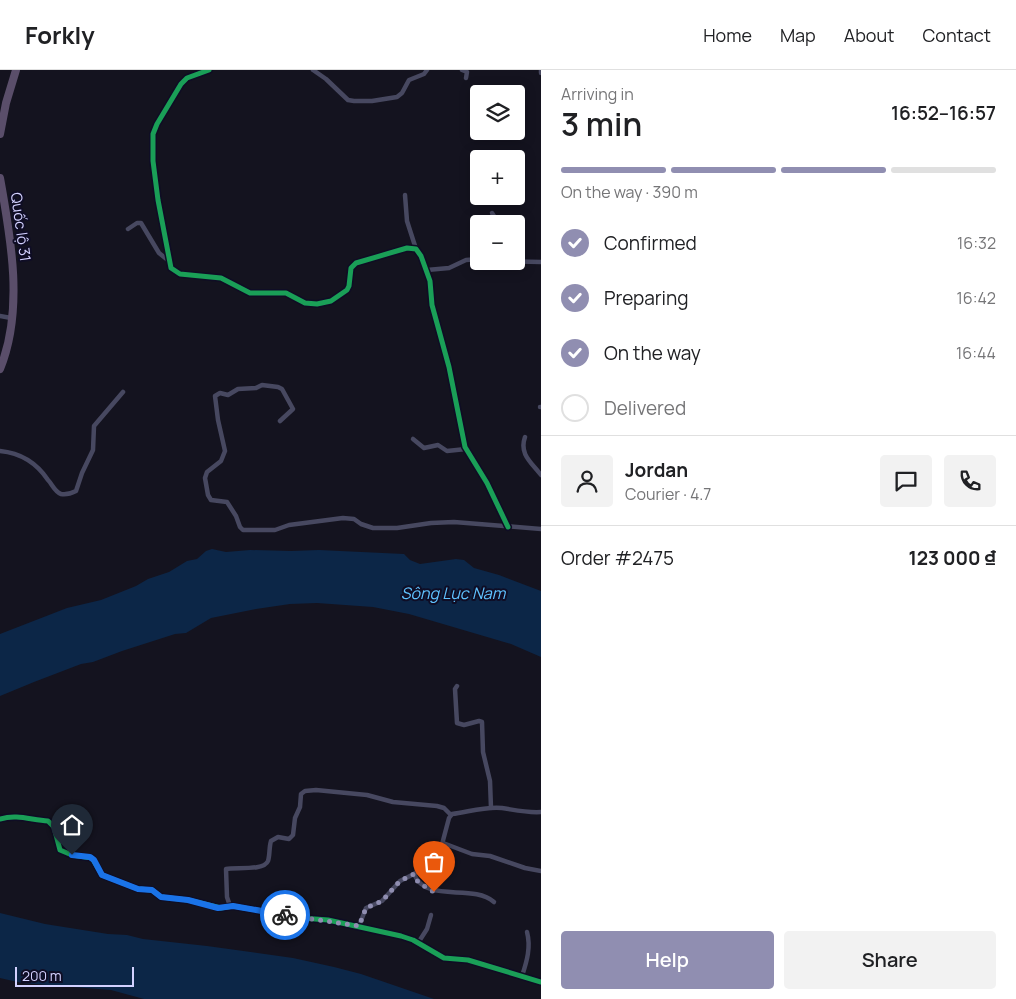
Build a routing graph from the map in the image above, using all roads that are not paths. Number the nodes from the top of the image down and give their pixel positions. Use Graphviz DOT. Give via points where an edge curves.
graph roads {
  1 [pos="16,70"];
  2 [pos="208,70"];
  3 [pos="313,70"];
  4 [pos="427,70"];
  5 [pos="462,70"];
  6 [pos="466,78"];
  7 [pos="0,134"];
  8 [pos="0,178"];
  9 [pos="404,195"];
  10 [pos="492,212"];
  11 [pos="494,215"];
  12 [pos="128,229"];
  13 [pos="416,249"];
  14 [pos="470,260"];
  15 [pos="169,261"];
  16 [pos="525,262"];
  17 [pos="541,262"];
  18 [pos="427,270"];
  19 [pos="0,316"];
  20 [pos="11,318"];
  21 [pos="0,369"];
  22 [pos="123,392"];
  23 [pos="280,421"];
  24 [pos="526,437"];
  25 [pos="413,439"];
  26 [pos="466,449"];
  27 [pos="0,451"];
  28 [pos="541,475"];
  29 [pos="508,527"];
  30 [pos="541,529"];
  31 [pos="457,686"];
  32 [pos="491,808"];
  33 [pos="541,812"];
  34 [pos="451,815"];
  35 [pos="0,819"];
  36 [pos="442,843"];
  37 [pos="541,870"];
  38 [pos="414,874"];
  39 [pos="494,902"];
  40 [pos="230,906"];
  41 [pos="431,915"];
  42 [pos="359,926"];
  43 [pos="528,932"];
  44 [pos="418,943"];
  45 [pos="522,976"];
  46 [pos="541,982"];
  1 -- 7 [label="highway"];
  2 -- 15 [label="street" via="181,84 154,130 153,161"];
  3 -- 4 [label="street" via="348,100 372,101 397,97 409,80"];
  5 -- 6 [label="street" via="467,72"];
  8 -- 20 [label="highway, Quốc lộ 31" via="13,260"];
  9 -- 13 [label="street" via="407,221"];
  10 -- 11 [label="street"];
  12 -- 15 [label="street" via="140,222 159,253"];
  13 -- 15 [label="street" via="407,248 356,263 351,268 348,290 330,301 317,304 305,303 286,293 250,293 221,278 177,274"];
  13 -- 18 [label="street"];
  14 -- 18 [label="street" via="449,268"];
  16 -- 17 [label="street"];
  18 -- 26 [label="street"];
  19 -- 20 [label="street"];
  20 -- 21 [label="highway, Quốc lộ 31"];
  22 -- 27 [label="street" via="94,426 93,450 76,491 59,493 30,461 15,453"];
  23 -- 29 [label="street" via="293,409 278,387 238,389 214,397 225,451 204,478 209,498 227,502 241,529 275,530 343,518 354,519 373,528 454,522"];
  24 -- 28 [label="street" via="524,453"];
  25 -- 26 [label="street" via="424,448 438,445 447,451"];
  26 -- 29 [label="street"];
  29 -- 30 [label="street"];
  31 -- 32 [label="street" via="457,723 482,722 483,752 490,774"];
  32 -- 33 [label="street"];
  32 -- 34 [label="street"];
  34 -- 36 [label="street"];
  34 -- 40 [label="street" via="437,806 393,802 367,795 316,790 303,792 294,818 293,835 289,839 278,837 271,841 266,864 257,868 226,869"];
  35 -- 40 [label="street" via="12,816 48,820 54,827 61,852 92,858 102,875 124,884 152,890 161,897 218,908"];
  36 -- 37 [label="street" via="472,854"];
  36 -- 38 [label="street" via="435,857"];
  38 -- 39 [label="street" via="418,882 434,892 484,895"];
  38 -- 42 [label="street" via="400,881 382,901 366,908"];
  40 -- 42 [label="street"];
  41 -- 44 [label="street"];
  42 -- 44 [label="street"];
  43 -- 45 [label="street" via="528,955"];
  44 -- 45 [label="street" via="444,958 464,959"];
  45 -- 46 [label="street"];
}
